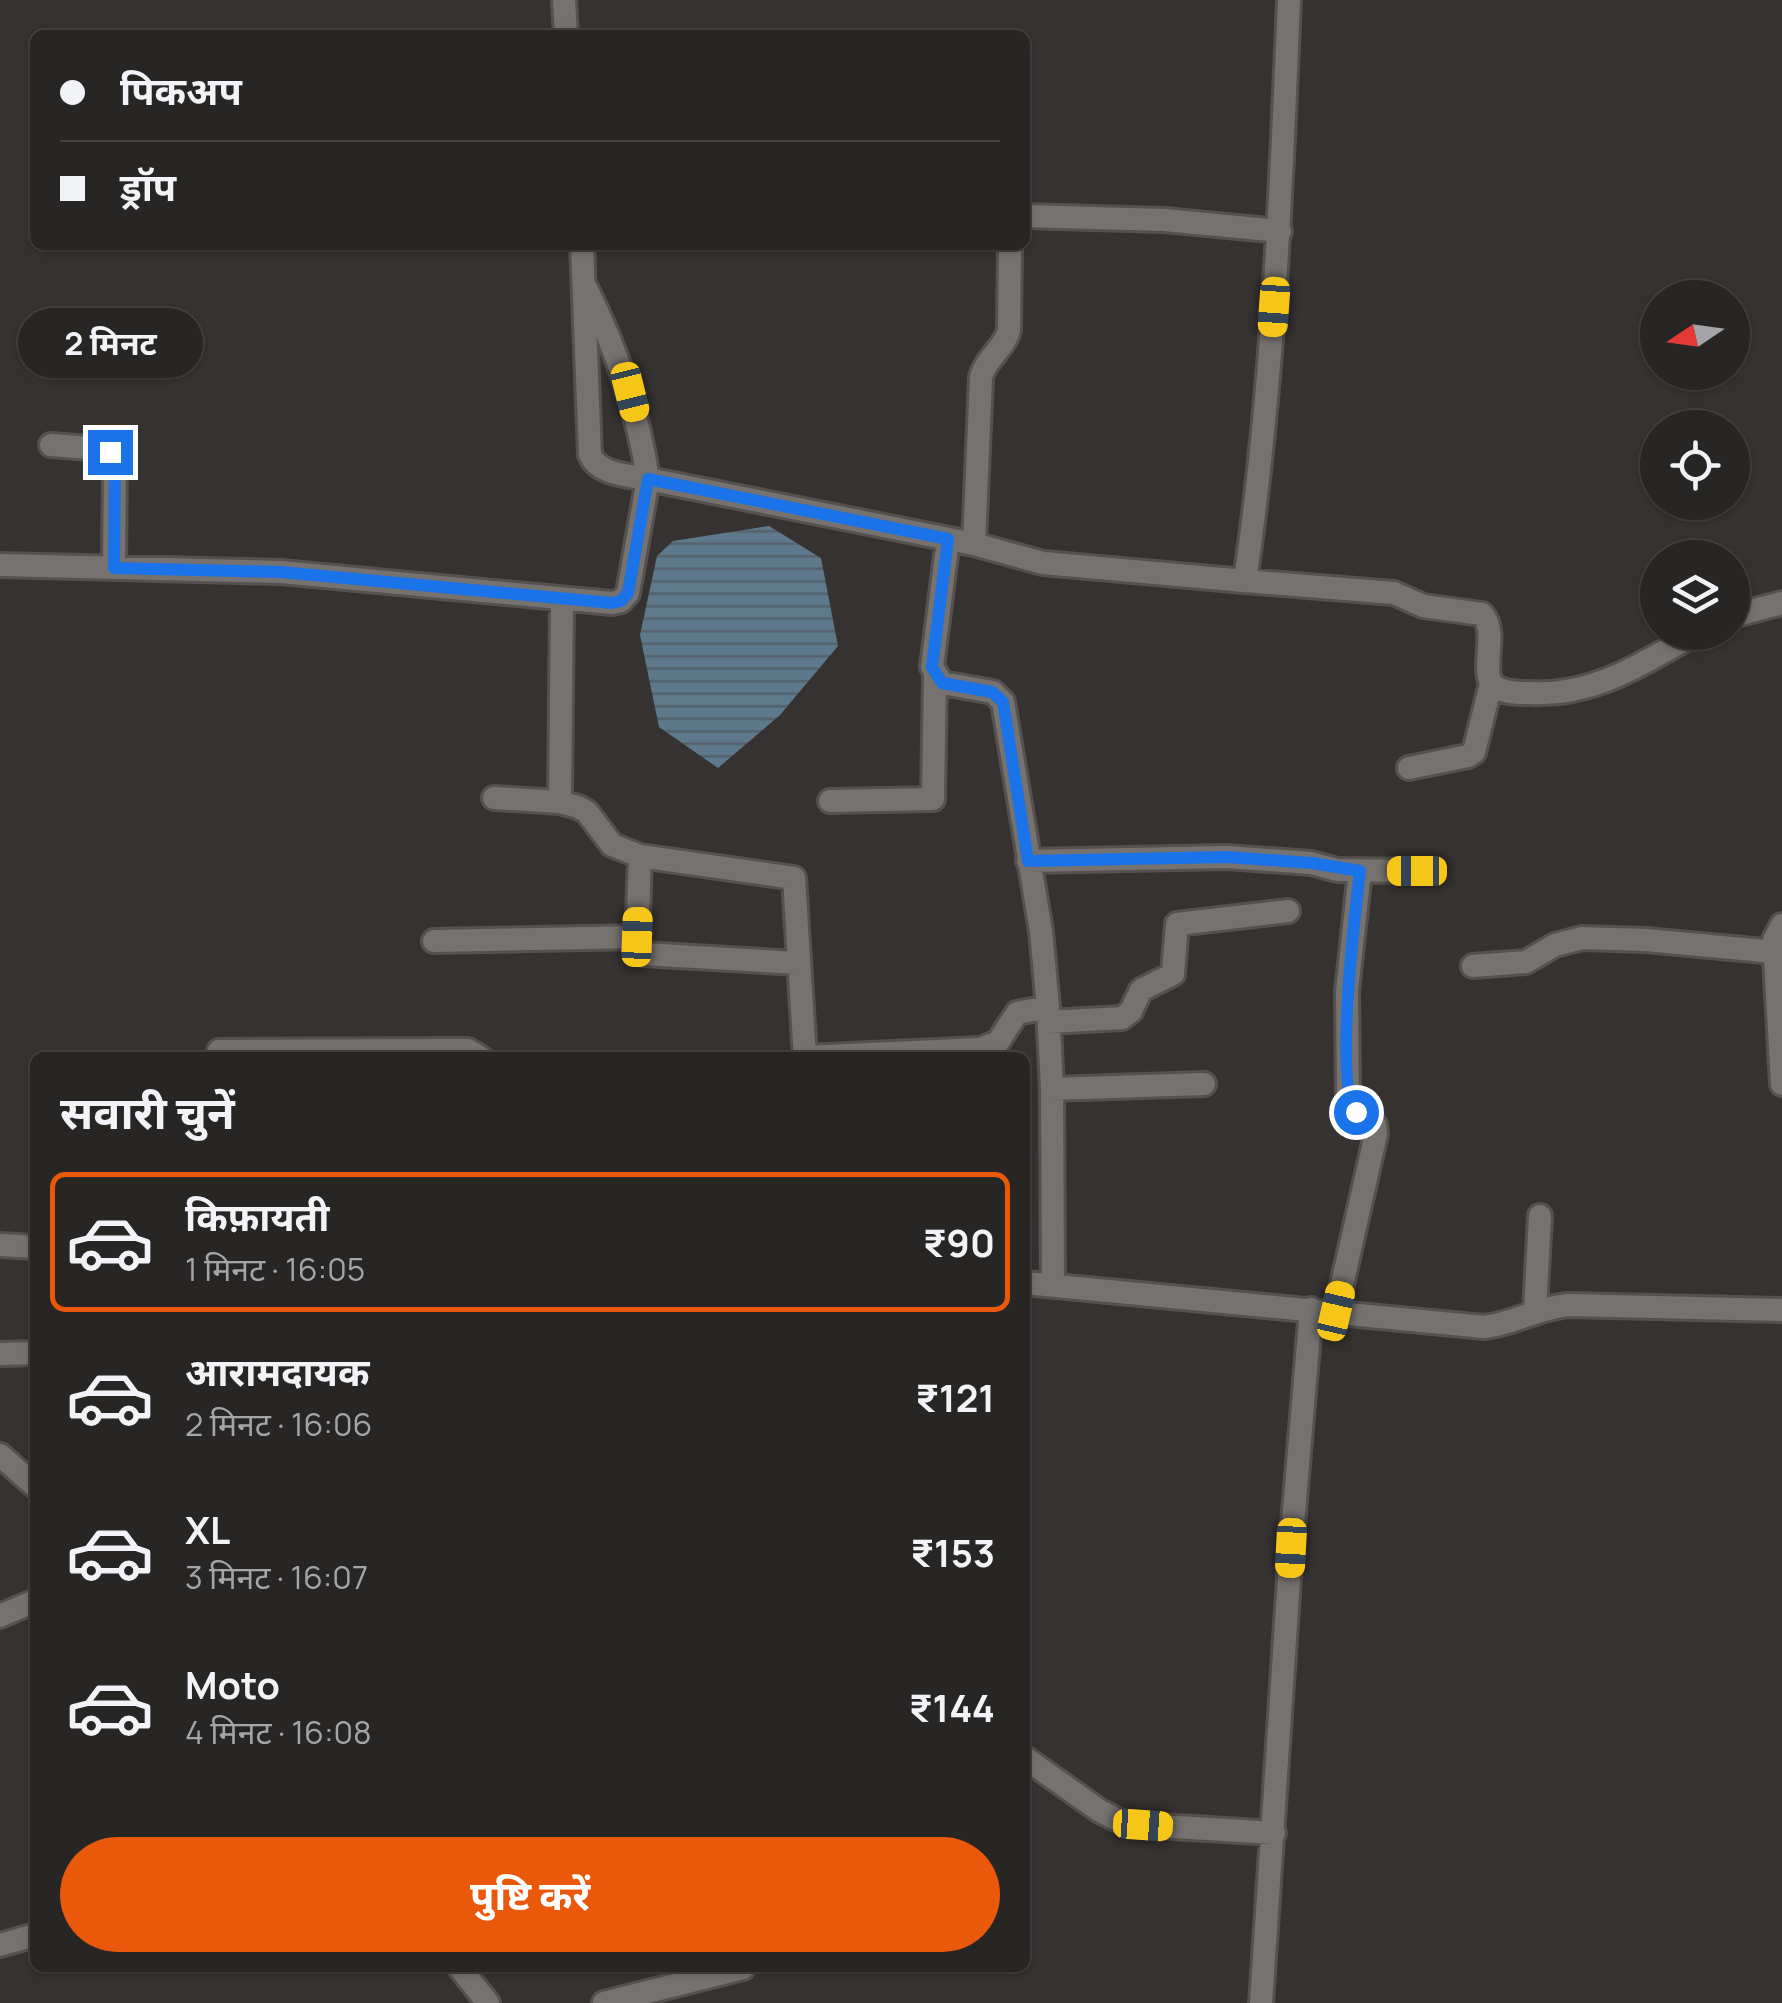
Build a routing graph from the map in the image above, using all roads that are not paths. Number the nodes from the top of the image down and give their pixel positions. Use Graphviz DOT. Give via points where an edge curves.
graph roads {
  1 [pos="564,0"];
  2 [pos="1289,0"];
  3 [pos="566,30"];
  4 [pos="1030,216"];
  5 [pos="1280,232"];
  6 [pos="582,250"];
  7 [pos="1010,250"];
  8 [pos="586,288"];
  9 [pos="51,446"];
  10 [pos="648,479"];
  11 [pos="948,539"];
  12 [pos="974,544"];
  13 [pos="0,565"];
  14 [pos="114,568"];
  15 [pos="1245,581"];
  16 [pos="562,600"];
  17 [pos="1782,603"];
  18 [pos="1750,611"];
  19 [pos="1665,650"];
  20 [pos="936,676"];
  21 [pos="1491,684"];
  22 [pos="1408,768"];
  23 [pos="494,798"];
  24 [pos="830,801"];
  25 [pos="560,802"];
  26 [pos="640,856"];
  27 [pos="1028,861"];
  28 [pos="1360,871"];
  29 [pos="1417,871"];
  30 [pos="1288,911"];
  31 [pos="1782,925"];
  32 [pos="637,937"];
  33 [pos="434,941"];
  34 [pos="1775,952"];
  35 [pos="798,963"];
  36 [pos="1472,966"];
  37 [pos="1049,1015"];
  38 [pos="220,1051"];
  39 [pos="471,1052"];
  40 [pos="805,1052"];
  41 [pos="930,1052"];
  42 [pos="1204,1084"];
  43 [pos="1782,1084"];
  44 [pos="1052,1090"];
  45 [pos="1540,1216"];
  46 [pos="0,1245"];
  47 [pos="30,1247"];
  48 [pos="1030,1283"];
  49 [pos="1053,1285"];
  50 [pos="1311,1309"];
  51 [pos="1535,1310"];
  52 [pos="1782,1310"];
  53 [pos="1336,1311"];
  54 [pos="30,1352"];
  55 [pos="0,1354"];
  56 [pos="0,1455"];
  57 [pos="30,1482"];
  58 [pos="30,1603"];
  59 [pos="0,1616"];
  60 [pos="1030,1762"];
  61 [pos="1274,1834"];
  62 [pos="30,1936"];
  63 [pos="0,1945"];
  64 [pos="463,1972"];
  65 [pos="727,1972"];
  66 [pos="488,2003"];
  67 [pos="604,2003"];
  68 [pos="1261,2003"];
  1 -- 3 [label="street"];
  2 -- 5 [label="street"];
  4 -- 5 [label="street"];
  5 -- 15 [label="street" via="1263,458"];
  6 -- 8 [label="street"];
  7 -- 12 [label="street" via="1009,330 981,378"];
  8 -- 10 [label="street" via="630,392"];
  8 -- 10 [label="street" via="590,456 603,470"];
  9 -- 14 [label="street" via="102,449 114,457"];
  10 -- 11 [label="street"];
  10 -- 16 [label="street" via="628,593 612,603"];
  11 -- 12 [label="street"];
  11 -- 20 [label="street"];
  12 -- 15 [label="street" via="1085,569"];
  13 -- 14 [label="street"];
  14 -- 16 [label="street" via="281,572"];
  15 -- 21 [label="street" via="1394,593 1423,606 1482,614 1489,624"];
  16 -- 25 [label="street"];
  17 -- 18 [label="street"];
  19 -- 21 [label="street" via="1580,690 1508,692"];
  20 -- 24 [label="street" via="933,798"];
  20 -- 27 [label="street" via="952,687 992,692 1003,702"];
  21 -- 22 [label="street" via="1474,752"];
  23 -- 25 [label="street"];
  25 -- 26 [label="street" via="586,812 612,846"];
  26 -- 32 [label="street"];
  26 -- 35 [label="street" via="794,878"];
  27 -- 28 [label="street" via="1227,857"];
  27 -- 37 [label="street"];
  28 -- 29 [label="street"];
  28 -- 53 [label="street" via="1347,991 1348,1096 1356,1112 1375,1124 1376,1134"];
  30 -- 37 [label="street" via="1177,924 1173,974 1141,990 1122,1018"];
  31 -- 34 [label="street"];
  32 -- 33 [label="street"];
  32 -- 35 [label="street" via="640,951 649,955"];
  34 -- 36 [label="street" via="1582,938 1555,944 1526,962"];
  34 -- 43 [label="street"];
  35 -- 40 [label="street"];
  37 -- 41 [label="street" via="1017,1012 998,1042 980,1050"];
  37 -- 44 [label="street"];
  38 -- 39 [label="street"];
  42 -- 44 [label="street"];
  44 -- 49 [label="street"];
  45 -- 51 [label="street"];
  46 -- 47 [label="street"];
  48 -- 49 [label="street"];
  49 -- 50 [label="street"];
  50 -- 53 [label="street"];
  50 -- 61 [label="street"];
  51 -- 52 [label="street"];
  51 -- 53 [label="street" via="1484,1327"];
  54 -- 55 [label="street"];
  56 -- 57 [label="street"];
  58 -- 59 [label="street"];
  60 -- 61 [label="street" via="1126,1824"];
  61 -- 68 [label="street"];
  62 -- 63 [label="street"];
  64 -- 66 [label="street"];
  65 -- 67 [label="street"];
}
